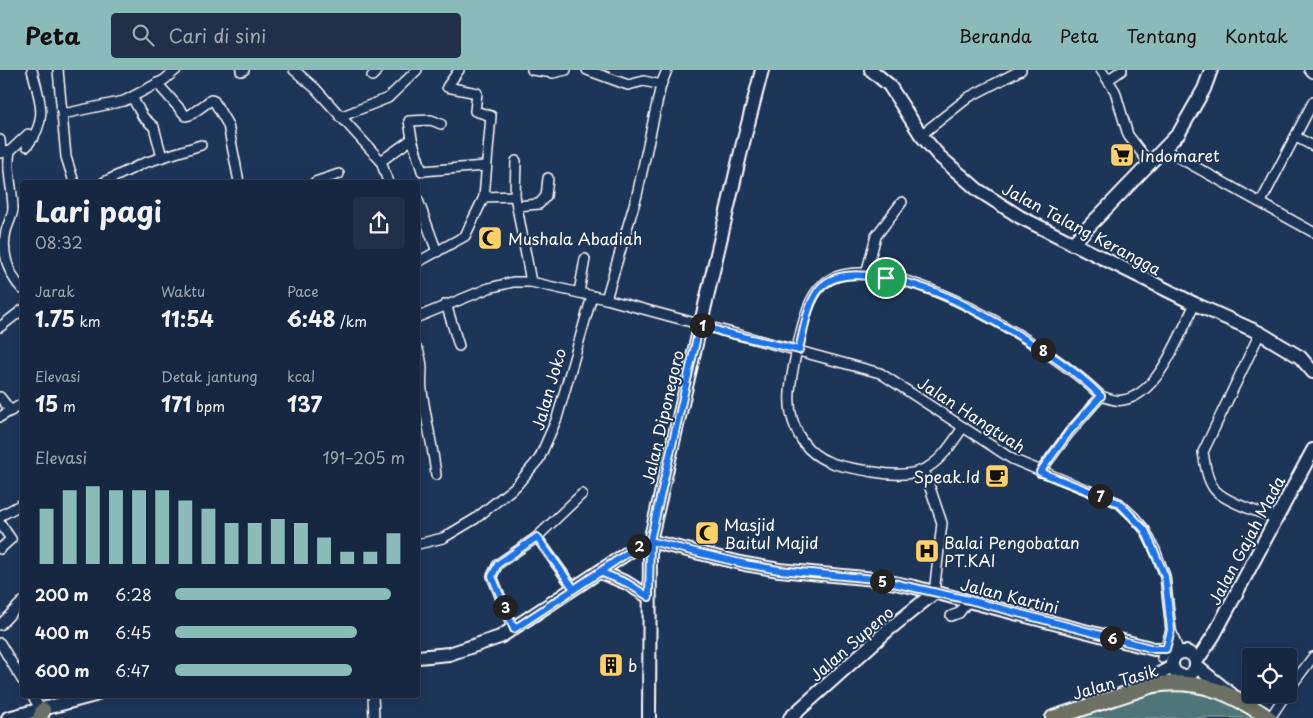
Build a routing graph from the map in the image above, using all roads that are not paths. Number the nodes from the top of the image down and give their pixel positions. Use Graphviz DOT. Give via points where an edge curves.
graph roads {
  1 [pos="32,70"];
  2 [pos="58,70"];
  3 [pos="176,70"];
  4 [pos="294,70"];
  5 [pos="417,70"];
  6 [pos="459,70"];
  7 [pos="532,70"];
  8 [pos="566,70"];
  9 [pos="586,70"];
  10 [pos="667,70"];
  11 [pos="762,70"];
  12 [pos="1021,70"];
  13 [pos="1101,70"];
  14 [pos="1122,70"];
  15 [pos="1211,70"];
  16 [pos="1309,70"];
  17 [pos="875,71"];
  18 [pos="1313,73"];
  19 [pos="1108,80"];
  20 [pos="157,83"];
  21 [pos="661,85"];
  22 [pos="132,97"];
  23 [pos="1313,102"];
  24 [pos="63,114"];
  25 [pos="340,117"];
  26 [pos="441,124"];
  27 [pos="920,135"];
  28 [pos="32,136"];
  29 [pos="1296,137"];
  30 [pos="412,139"];
  31 [pos="0,140"];
  32 [pos="201,144"];
  33 [pos="27,146"];
  34 [pos="1313,146"];
  35 [pos="1165,150"];
  36 [pos="4,152"];
  37 [pos="162,157"];
  38 [pos="381,161"];
  39 [pos="516,161"];
  40 [pos="1150,164"];
  41 [pos="485,166"];
  42 [pos="339,174"];
  43 [pos="548,178"];
  44 [pos="73,180"];
  45 [pos="108,180"];
  46 [pos="239,180"];
  47 [pos="321,180"];
  48 [pos="387,180"];
  49 [pos="484,197"];
  50 [pos="516,201"];
  51 [pos="902,202"];
  52 [pos="1261,202"];
  53 [pos="420,205"];
  54 [pos="1313,232"];
  55 [pos="1072,244"];
  56 [pos="437,252"];
  57 [pos="585,258"];
  58 [pos="420,261"];
  59 [pos="866,274"];
  60 [pos="531,282"];
  61 [pos="20,286"];
  62 [pos="579,292"];
  63 [pos="592,296"];
  64 [pos="606,299"];
  65 [pos="446,304"];
  66 [pos="1195,304"];
  67 [pos="20,312"];
  68 [pos="420,316"];
  69 [pos="700,324"];
  70 [pos="0,327"];
  71 [pos="1260,333"];
  72 [pos="459,346"];
  73 [pos="799,350"];
  74 [pos="420,357"];
  75 [pos="1313,372"];
  76 [pos="1101,396"];
  77 [pos="0,397"];
  78 [pos="20,405"];
  79 [pos="12,411"];
  80 [pos="0,417"];
  81 [pos="963,427"];
  82 [pos="1313,450"];
  83 [pos="924,470"];
  84 [pos="1040,472"];
  85 [pos="436,475"];
  86 [pos="582,494"];
  87 [pos="20,505"];
  88 [pos="0,516"];
  89 [pos="1276,518"];
  90 [pos="0,522"];
  91 [pos="537,537"];
  92 [pos="650,541"];
  93 [pos="420,544"];
  94 [pos="0,549"];
  95 [pos="600,572"];
  96 [pos="914,588"];
  97 [pos="574,589"];
  98 [pos="934,593"];
  99 [pos="649,597"];
  100 [pos="969,600"];
  101 [pos="20,604"];
  102 [pos="913,612"];
  103 [pos="950,616"];
  104 [pos="0,625"];
  105 [pos="514,629"];
  106 [pos="1171,630"];
  107 [pos="0,643"];
  108 [pos="420,656"];
  109 [pos="1176,657"];
  110 [pos="1313,657"];
  111 [pos="20,677"];
  112 [pos="1297,678"];
  113 [pos="1153,685"];
  114 [pos="1232,695"];
  115 [pos="34,698"];
  116 [pos="87,698"];
  117 [pos="373,698"];
  118 [pos="1280,703"];
  119 [pos="42,713"];
  120 [pos="8,718"];
  121 [pos="374,718"];
  122 [pos="649,718"];
  123 [pos="790,718"];
  124 [pos="1053,718"];
  125 [pos="1269,718"];
  1 -- 28 [label="street" via="42,120"];
  2 -- 24 [label="street"];
  3 -- 20 [label="street"];
  4 -- 25 [label="street"];
  5 -- 25 [label="street" via="388,98"];
  6 -- 41 [label="street" via="447,87 477,93 475,110 491,116"];
  7 -- 8 [label="street" via="553,73"];
  9 -- 21 [label="street" via="628,85 644,81"];
  10 -- 21 [label="street"];
  11 -- 69 [label="street, Jalan Diponegoro"];
  12 -- 27 [label="street" via="969,97"];
  13 -- 19 [label="street"];
  14 -- 19 [label="street"];
  15 -- 35 [label="street" via="1188,119"];
  16 -- 18 [label="street"];
  17 -- 27 [label="street, Jalan Talang Kerangga" via="889,85"];
  19 -- 40 [label="street" via="1115,91 1126,130"];
  20 -- 22 [label="street"];
  20 -- 46 [label="street" via="186,116 214,101 228,125"];
  21 -- 64 [label="street" via="637,195"];
  22 -- 24 [label="street"];
  22 -- 37 [label="street" via="143,117 154,126"];
  23 -- 29 [label="street"];
  24 -- 44 [label="street" via="66,157"];
  25 -- 38 [label="street"];
  26 -- 30 [label="street" via="431,120 409,121"];
  27 -- 55 [label="street, Jalan Talang Kerangga" via="952,169 978,190"];
  28 -- 33 [label="street"];
  28 -- 36 [label="street"];
  29 -- 34 [label="street"];
  29 -- 52 [label="street"];
  30 -- 38 [label="street"];
  30 -- 41 [label="street" via="422,171"];
  31 -- 36 [label="street"];
  32 -- 37 [label="street"];
  35 -- 40 [label="street"];
  35 -- 52 [label="street"];
  36 -- 61 [label="street" via="13,210 6,233 6,255 11,273"];
  37 -- 45 [label="street"];
  38 -- 48 [label="street"];
  39 -- 50 [label="street"];
  40 -- 55 [label="street"];
  41 -- 49 [label="street"];
  42 -- 47 [label="street"];
  43 -- 50 [label="street" via="546,196 539,204"];
  49 -- 50 [label="street"];
  49 -- 56 [label="street" via="465,236"];
  50 -- 60 [label="street"];
  51 -- 59 [label="street" via="876,236"];
  52 -- 54 [label="street"];
  53 -- 56 [label="street"];
  55 -- 66 [label="street, Jalan Talang Kerangga"];
  56 -- 58 [label="street"];
  57 -- 62 [label="street"];
  59 -- 73 [label="street" via="838,276 822,284 810,302"];
  59 -- 76 [label="street" via="915,284 950,296 1059,360"];
  60 -- 62 [label="street, Jalan Hangtuah"];
  60 -- 65 [label="street, Jalan Hangtuah" via="513,282 489,288"];
  62 -- 63 [label="street, Jalan Hangtuah"];
  63 -- 64 [label="street, Jalan Hangtuah"];
  63 -- 93 [label="street, Jalan Joko" via="557,418 539,459 516,486 475,519 443,538"];
  64 -- 69 [label="street, Jalan Hangtuah"];
  65 -- 68 [label="street, Jalan Hangtuah"];
  65 -- 72 [label="street"];
  66 -- 71 [label="street, Jalan Talang Kerangga"];
  66 -- 76 [label="street" via="1159,374 1149,386 1124,400"];
  67 -- 70 [label="street"];
  69 -- 73 [label="street, Jalan Hangtuah"];
  69 -- 92 [label="street, Jalan Diponegoro"];
  71 -- 75 [label="street, Jalan Talang Kerangga" via="1300,357"];
  71 -- 89 [label="street" via="1203,452 1207,472 1216,490 1244,507"];
  73 -- 81 [label="street, Jalan Hangtuah" via="880,372"];
  73 -- 83 [label="street" via="790,384 790,404 796,429 816,455 837,465 879,473 905,474"];
  74 -- 85 [label="street"];
  76 -- 84 [label="street"];
  77 -- 79 [label="street"];
  78 -- 79 [label="street"];
  79 -- 80 [label="street"];
  81 -- 83 [label="street" via="941,459"];
  81 -- 84 [label="street, Jalan Hangtuah" via="1012,459"];
  82 -- 89 [label="street, Jalan Gajah Mada"];
  83 -- 98 [label="street" via="942,524"];
  84 -- 106 [label="street, Jalan Hangtuah" via="1119,503 1145,530 1165,576"];
  86 -- 91 [label="street"];
  87 -- 88 [label="street"];
  89 -- 109 [label="street, Jalan Gajah Mada" via="1208,645"];
  90 -- 94 [label="street" via="11,539"];
  91 -- 97 [label="street"];
  91 -- 105 [label="street" via="493,570 492,576"];
  92 -- 95 [label="street"];
  92 -- 96 [label="street, Jalan Kartini" via="745,564 875,579"];
  92 -- 99 [label="street, Jalan Diponegoro"];
  95 -- 97 [label="street"];
  95 -- 99 [label="street"];
  96 -- 98 [label="street, Jalan Kartini"];
  96 -- 102 [label="street"];
  97 -- 105 [label="street"];
  98 -- 100 [label="street, Jalan Kartini"];
  98 -- 102 [label="street, Jalan Supeno"];
  99 -- 122 [label="street, Jalan Diponegoro"];
  100 -- 103 [label="street" via="959,613"];
  100 -- 109 [label="street, Jalan Kartini"];
  101 -- 104 [label="street"];
  102 -- 123 [label="street, Jalan Supeno" via="888,630"];
  105 -- 108 [label="street" via="464,650"];
  106 -- 109 [label="street"];
  106 -- 109 [label="street"];
  107 -- 111 [label="street"];
  109 -- 113 [label="street"];
  109 -- 114 [label="street"];
  110 -- 112 [label="street"];
  113 -- 114 [label="main road, Jalan Tasik" via="1183,683"];
  113 -- 124 [label="main road, Jalan Tasik"];
  114 -- 125 [label="main road, Jalan Tasik"];
  115 -- 119 [label="street"];
  116 -- 119 [label="street"];
  117 -- 121 [label="street"];
  118 -- 125 [label="street"];
  119 -- 120 [label="street"];
}
